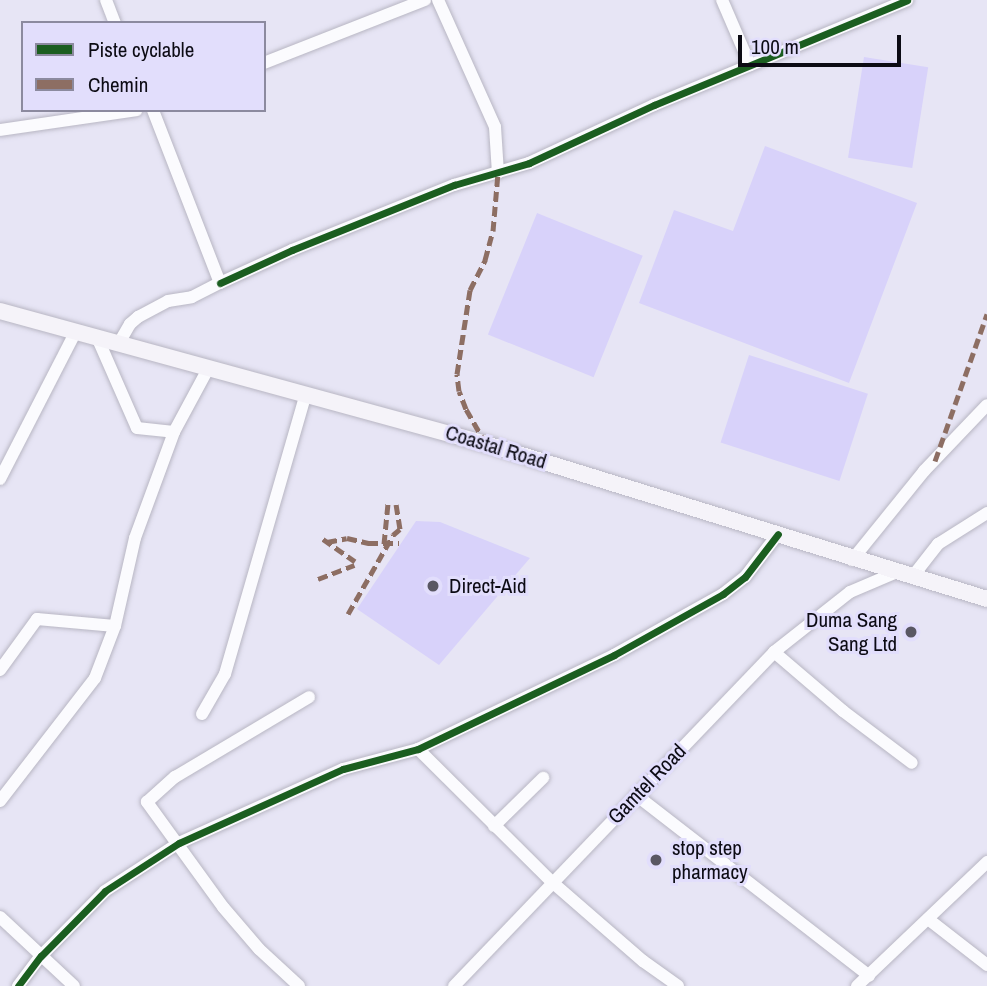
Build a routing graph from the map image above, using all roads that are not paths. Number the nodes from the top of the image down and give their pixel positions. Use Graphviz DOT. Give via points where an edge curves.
graph roads {
  1 [pos="106,0"];
  2 [pos="425,0"];
  3 [pos="439,0"];
  4 [pos="722,0"];
  5 [pos="907,0"];
  6 [pos="114,21"];
  7 [pos="266,62"];
  8 [pos="750,65"];
  9 [pos="123,112"];
  10 [pos="154,112"];
  11 [pos="0,130"];
  12 [pos="498,173"];
  13 [pos="220,283"];
  14 [pos="0,311"];
  15 [pos="76,331"];
  16 [pos="97,337"];
  17 [pos="119,343"];
  18 [pos="209,367"];
  19 [pos="306,394"];
  20 [pos="987,405"];
  21 [pos="174,432"];
  22 [pos="0,480"];
  23 [pos="987,513"];
  24 [pos="778,534"];
  25 [pos="852,560"];
  26 [pos="905,574"];
  27 [pos="987,599"];
  28 [pos="115,626"];
  29 [pos="774,652"];
  30 [pos="0,670"];
  31 [pos="309,697"];
  32 [pos="202,714"];
  33 [pos="418,749"];
  34 [pos="912,763"];
  35 [pos="543,778"];
  36 [pos="636,795"];
  37 [pos="0,802"];
  38 [pos="494,826"];
  39 [pos="179,843"];
  40 [pos="987,862"];
  41 [pos="552,882"];
  42 [pos="0,917"];
  43 [pos="928,919"];
  44 [pos="41,956"];
  45 [pos="987,965"];
  46 [pos="869,976"];
  47 [pos="18,986"];
  48 [pos="74,986"];
  49 [pos="299,986"];
  50 [pos="454,986"];
  51 [pos="678,986"];
  52 [pos="857,986"];
  1 -- 6 [label="street"];
  2 -- 7 [label="street"];
  3 -- 12 [label="street" via="495,127"];
  4 -- 8 [label="street"];
  5 -- 8 [label="street"];
  8 -- 12 [label="street"];
  9 -- 11 [label="street"];
  10 -- 13 [label="street"];
  12 -- 13 [label="street" via="292,250"];
  13 -- 17 [label="street" via="192,297 168,300 138,317"];
  14 -- 15 [label="main road, Coastal Road"];
  15 -- 16 [label="main road, Coastal Road"];
  15 -- 22 [label="street"];
  16 -- 17 [label="main road, Coastal Road"];
  16 -- 21 [label="street" via="137,428"];
  17 -- 18 [label="main road, Coastal Road"];
  18 -- 19 [label="main road, Coastal Road"];
  18 -- 21 [label="street"];
  19 -- 24 [label="main road, Coastal Road"];
  19 -- 32 [label="street" via="225,674"];
  20 -- 25 [label="street" via="924,471"];
  21 -- 28 [label="street" via="135,538"];
  23 -- 26 [label="street" via="938,544"];
  24 -- 25 [label="main road, Coastal Road"];
  24 -- 33 [label="street" via="745,578 723,594 614,655"];
  25 -- 26 [label="main road, Coastal Road"];
  26 -- 27 [label="main road, Coastal Road"];
  26 -- 29 [label="street, Gamtel Road" via="850,592"];
  28 -- 30 [label="street" via="37,619"];
  28 -- 37 [label="street" via="95,678"];
  29 -- 34 [label="street"];
  29 -- 36 [label="street, Gamtel Road"];
  31 -- 39 [label="street" via="176,777 146,802"];
  33 -- 38 [label="street"];
  33 -- 39 [label="street" via="343,769"];
  35 -- 38 [label="street"];
  36 -- 41 [label="street, Gamtel Road"];
  36 -- 46 [label="street"];
  38 -- 41 [label="street"];
  39 -- 44 [label="street" via="105,891"];
  39 -- 49 [label="street" via="223,907"];
  40 -- 43 [label="street"];
  41 -- 50 [label="street, Gamtel Road"];
  41 -- 51 [label="street"];
  42 -- 44 [label="street"];
  43 -- 45 [label="street"];
  43 -- 46 [label="street"];
  44 -- 47 [label="street"];
  44 -- 48 [label="street"];
  46 -- 52 [label="street"];
}
